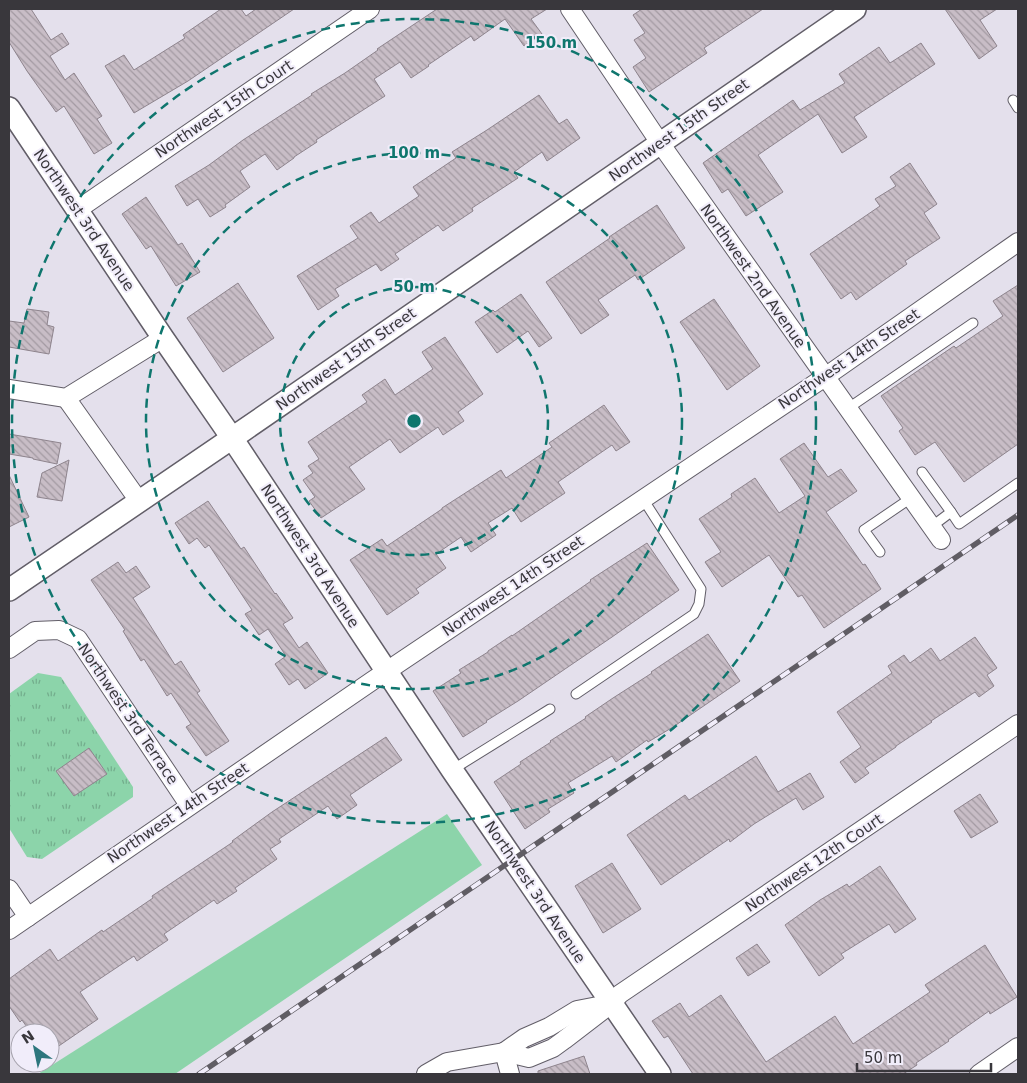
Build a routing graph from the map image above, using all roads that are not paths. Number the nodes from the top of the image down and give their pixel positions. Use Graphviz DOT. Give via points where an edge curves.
graph roads {
  1 [pos="370,9"];
  2 [pos="570,9"];
  3 [pos="855,9"];
  4 [pos="9,108"];
  5 [pos="660,143"];
  6 [pos="77,210"];
  7 [pos="1018,242"];
  8 [pos="973,323"];
  9 [pos="163,338"];
  10 [pos="825,377"];
  11 [pos="9,389"];
  12 [pos="66,398"];
  13 [pos="847,409"];
  14 [pos="232,438"];
  15 [pos="922,472"];
  16 [pos="1018,483"];
  17 [pos="911,498"];
  18 [pos="643,499"];
  19 [pos="139,501"];
  20 [pos="951,512"];
  21 [pos="936,534"];
  22 [pos="880,552"];
  23 [pos="9,590"];
  24 [pos="9,649"];
  25 [pos="386,672"];
  26 [pos="576,694"];
  27 [pos="550,709"];
  28 [pos="1018,724"];
  29 [pos="452,770"];
  30 [pos="190,805"];
  31 [pos="9,888"];
  32 [pos="28,916"];
  33 [pos="9,930"];
  34 [pos="611,1004"];
  35 [pos="1018,1047"];
  36 [pos="504,1052"];
  37 [pos="426,1074"];
  38 [pos="510,1074"];
  39 [pos="660,1074"];
  40 [pos="979,1074"];
  1 -- 6 [label="street, Northwest 15th Court"];
  2 -- 5 [label="street, Northwest 2nd Avenue"];
  3 -- 5 [label="street, Northwest 15th Street"];
  4 -- 6 [label="street, Northwest 3rd Avenue"];
  5 -- 10 [label="street, Northwest 2nd Avenue"];
  5 -- 14 [label="street, Northwest 15th Street"];
  6 -- 9 [label="street, Northwest 3rd Avenue"];
  7 -- 10 [label="street, Northwest 14th Street"];
  8 -- 13 [label="lane"];
  9 -- 12 [label="street"];
  9 -- 14 [label="street, Northwest 3rd Avenue"];
  10 -- 13 [label="street, Northwest 2nd Avenue"];
  10 -- 18 [label="street, Northwest 14th Street"];
  11 -- 12 [label="street"];
  12 -- 19 [label="street"];
  13 -- 17 [label="street, Northwest 2nd Avenue"];
  14 -- 19 [label="street, Northwest 15th Street"];
  14 -- 25 [label="street, Northwest 3rd Avenue"];
  15 -- 20 [label="lane"];
  16 -- 20 [label="lane" via="959,524"];
  17 -- 21 [label="street, Northwest 2nd Avenue"];
  17 -- 22 [label="lane" via="864,530"];
  18 -- 25 [label="street, Northwest 14th Street"];
  18 -- 26 [label="lane" via="701,589 699,604 694,614"];
  19 -- 23 [label="street, Northwest 15th Street"];
  20 -- 21 [label="lane"];
  24 -- 30 [label="street, Northwest 3rd Terrace" via="35,631 59,630 78,639"];
  25 -- 29 [label="street, Northwest 3rd Avenue"];
  25 -- 30 [label="street, Northwest 14th Street"];
  27 -- 29 [label="lane"];
  28 -- 34 [label="street, Northwest 12th Court" via="620,994"];
  29 -- 34 [label="street, Northwest 3rd Avenue"];
  30 -- 32 [label="street, Northwest 14th Street"];
  31 -- 32 [label="street"];
  32 -- 33 [label="street, Northwest 14th Street"];
  34 -- 36 [label="street" via="553,1048 529,1058"];
  34 -- 39 [label="street, Northwest 3rd Avenue"];
  35 -- 40 [label="street"];
  36 -- 37 [label="street" via="447,1062"];
  36 -- 38 [label="street"];
}
